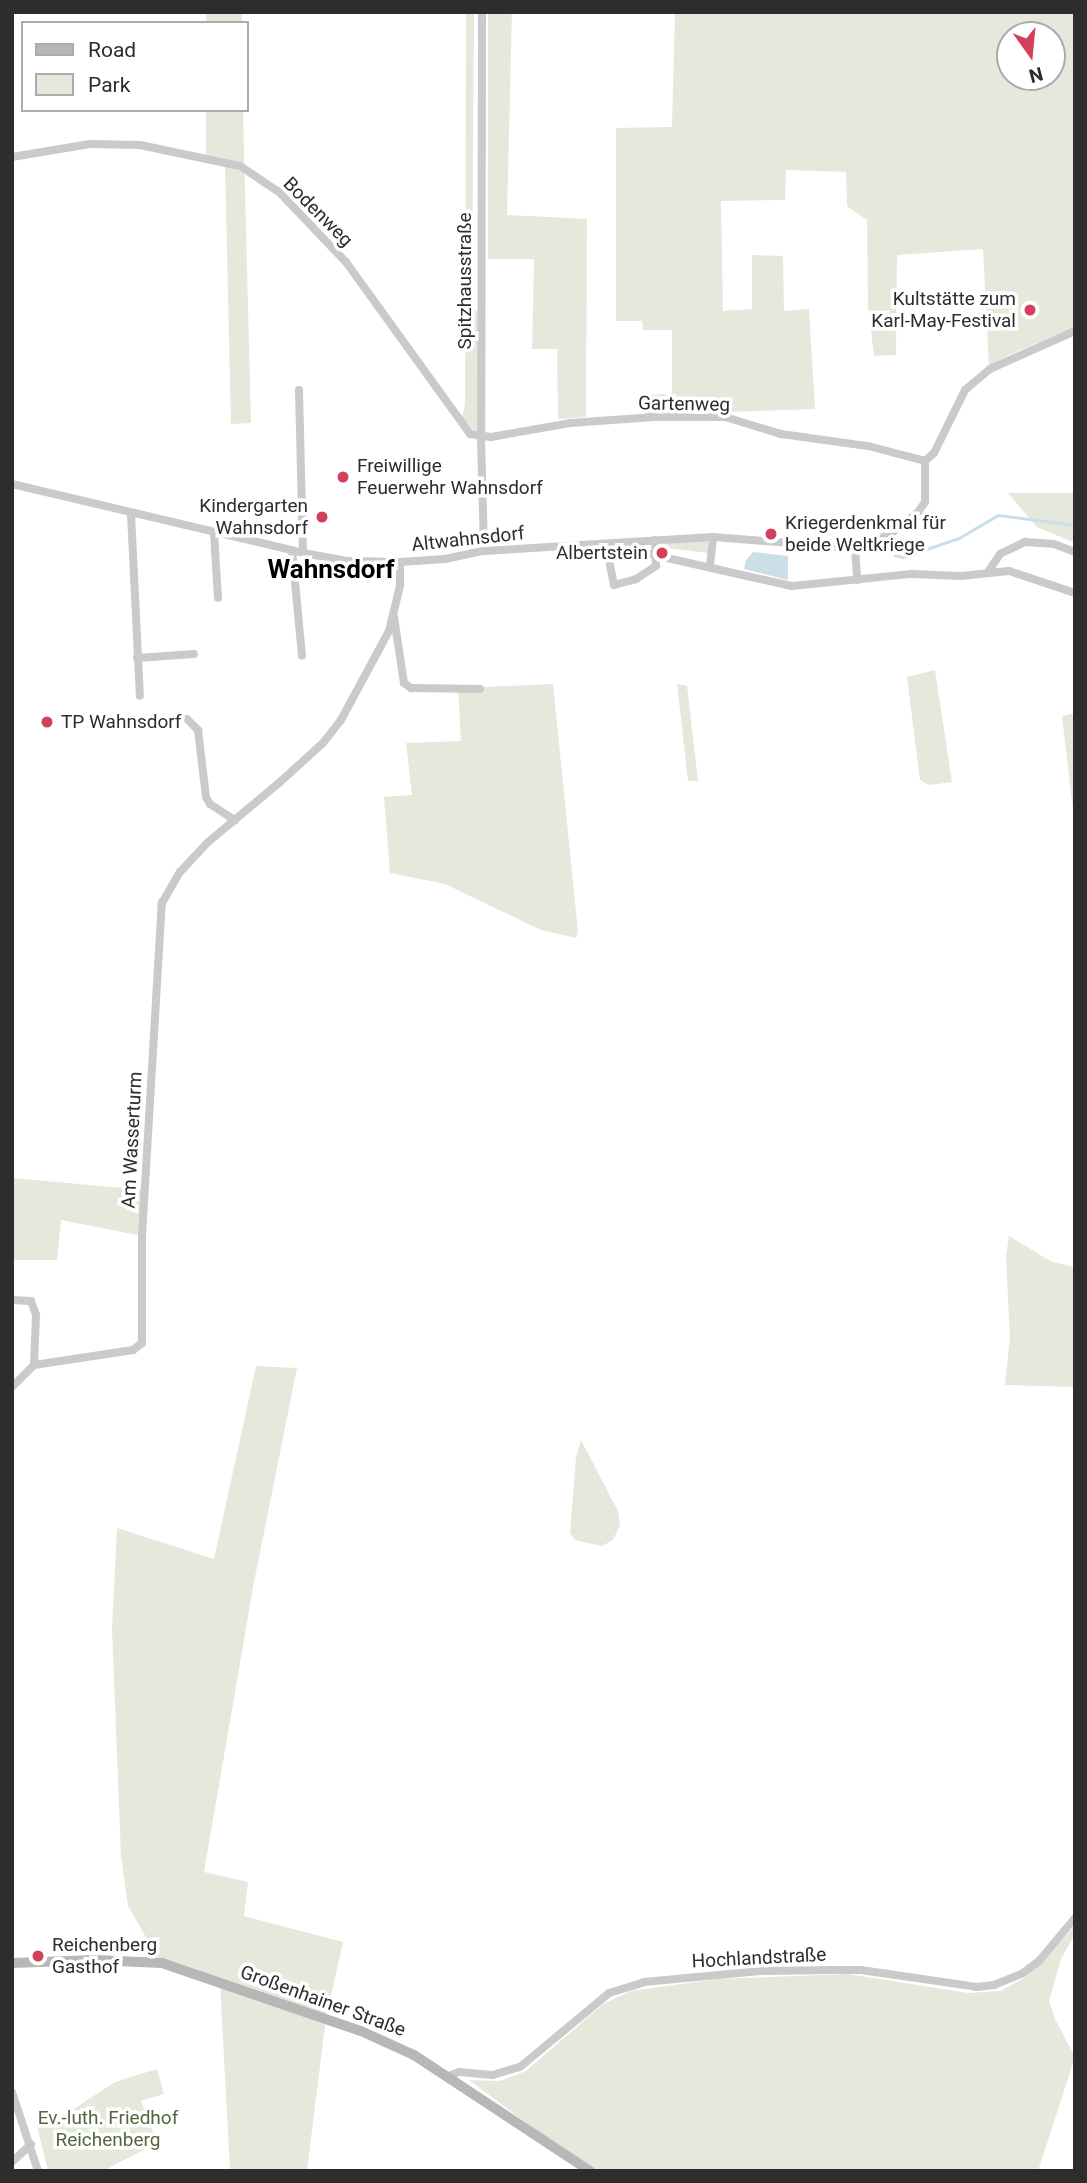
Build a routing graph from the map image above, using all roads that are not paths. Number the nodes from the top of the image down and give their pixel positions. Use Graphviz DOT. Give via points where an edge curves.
graph roads {
  1 [pos="482,12"];
  2 [pos="12,157"];
  3 [pos="1075,331"];
  4 [pos="299,390"];
  5 [pos="481,437"];
  6 [pos="925,461"];
  7 [pos="12,484"];
  8 [pos="131,514"];
  9 [pos="214,533"];
  10 [pos="713,537"];
  11 [pos="655,540"];
  12 [pos="606,545"];
  13 [pos="855,548"];
  14 [pos="292,550"];
  15 [pos="484,551"];
  16 [pos="1075,552"];
  17 [pos="303,553"];
  18 [pos="655,555"];
  19 [pos="400,562"];
  20 [pos="710,566"];
  21 [pos="988,572"];
  22 [pos="857,580"];
  23 [pos="1075,593"];
  24 [pos="218,598"];
  25 [pos="394,617"];
  26 [pos="194,654"];
  27 [pos="302,656"];
  28 [pos="137,658"];
  29 [pos="480,690"];
  30 [pos="140,696"];
  31 [pos="187,719"];
  32 [pos="235,820"];
  33 [pos="12,1300"];
  34 [pos="34,1366"];
  35 [pos="12,1387"];
  36 [pos="1075,1918"];
  37 [pos="12,1963"];
  38 [pos="449,2076"];
  39 [pos="12,2092"];
  40 [pos="31,2144"];
  41 [pos="12,2162"];
  42 [pos="38,2171"];
  43 [pos="590,2171"];
  1 -- 5 [label="street, Spitzhausstraße"];
  2 -- 5 [label="street, Bodenweg" via="90,144 140,145 240,166 279,191 314,225 384,312 470,434"];
  3 -- 6 [label="street" via="990,369 965,390 934,453"];
  4 -- 17 [label="street"];
  5 -- 6 [label="street, Gartenweg" via="582,422 725,417 781,434 868,446"];
  5 -- 15 [label="street, Spitzhausstraße"];
  6 -- 13 [label="street" via="925,502 918,512 889,535"];
  7 -- 8 [label="street, Altwahnsdorf"];
  8 -- 9 [label="street, Altwahnsdorf"];
  8 -- 28 [label="street"];
  9 -- 14 [label="street, Altwahnsdorf"];
  9 -- 24 [label="street"];
  10 -- 11 [label="street, Altwahnsdorf"];
  10 -- 13 [label="street, Altwahnsdorf"];
  10 -- 20 [label="street"];
  11 -- 12 [label="street, Altwahnsdorf"];
  11 -- 18 [label="street"];
  12 -- 15 [label="street, Altwahnsdorf"];
  12 -- 18 [label="street, Altwahnsdorf"];
  12 -- 18 [label="street" via="614,584 651,570 656,566"];
  13 -- 22 [label="street"];
  14 -- 17 [label="street, Altwahnsdorf"];
  14 -- 27 [label="street"];
  15 -- 19 [label="street, Altwahnsdorf"];
  16 -- 21 [label="street" via="1054,544 1025,542 1000,554"];
  17 -- 19 [label="street, Altwahnsdorf" via="348,561"];
  18 -- 20 [label="street, Altwahnsdorf"];
  19 -- 25 [label="street"];
  20 -- 22 [label="street, Altwahnsdorf" via="792,586"];
  21 -- 22 [label="street, Altwahnsdorf"];
  21 -- 23 [label="street, Altwahnsdorf" via="1009,571"];
  25 -- 29 [label="street" via="404,683 411,688"];
  25 -- 32 [label="street" via="341,720 323,743"];
  26 -- 28 [label="street"];
  28 -- 30 [label="street"];
  31 -- 32 [label="street" via="201,727 206,797"];
  32 -- 34 [label="street, Am Wasserturm" via="180,872 162,903 142,1236 142,1343 133,1350"];
  33 -- 34 [label="street" via="31,1301 36,1315"];
  34 -- 35 [label="street"];
  36 -- 38 [label="street, Hochlandstraße" via="1038,1961 994,1985 977,1987 842,1970 760,1971 643,1982 609,1993 520,2067 493,2075 459,2072"];
  37 -- 38 [label="street, Großenhainer Straße" via="162,1963 377,2037"];
  38 -- 43 [label="street, Großenhainer Straße"];
  39 -- 40 [label="street"];
  40 -- 41 [label="street"];
  40 -- 42 [label="street"];
}
